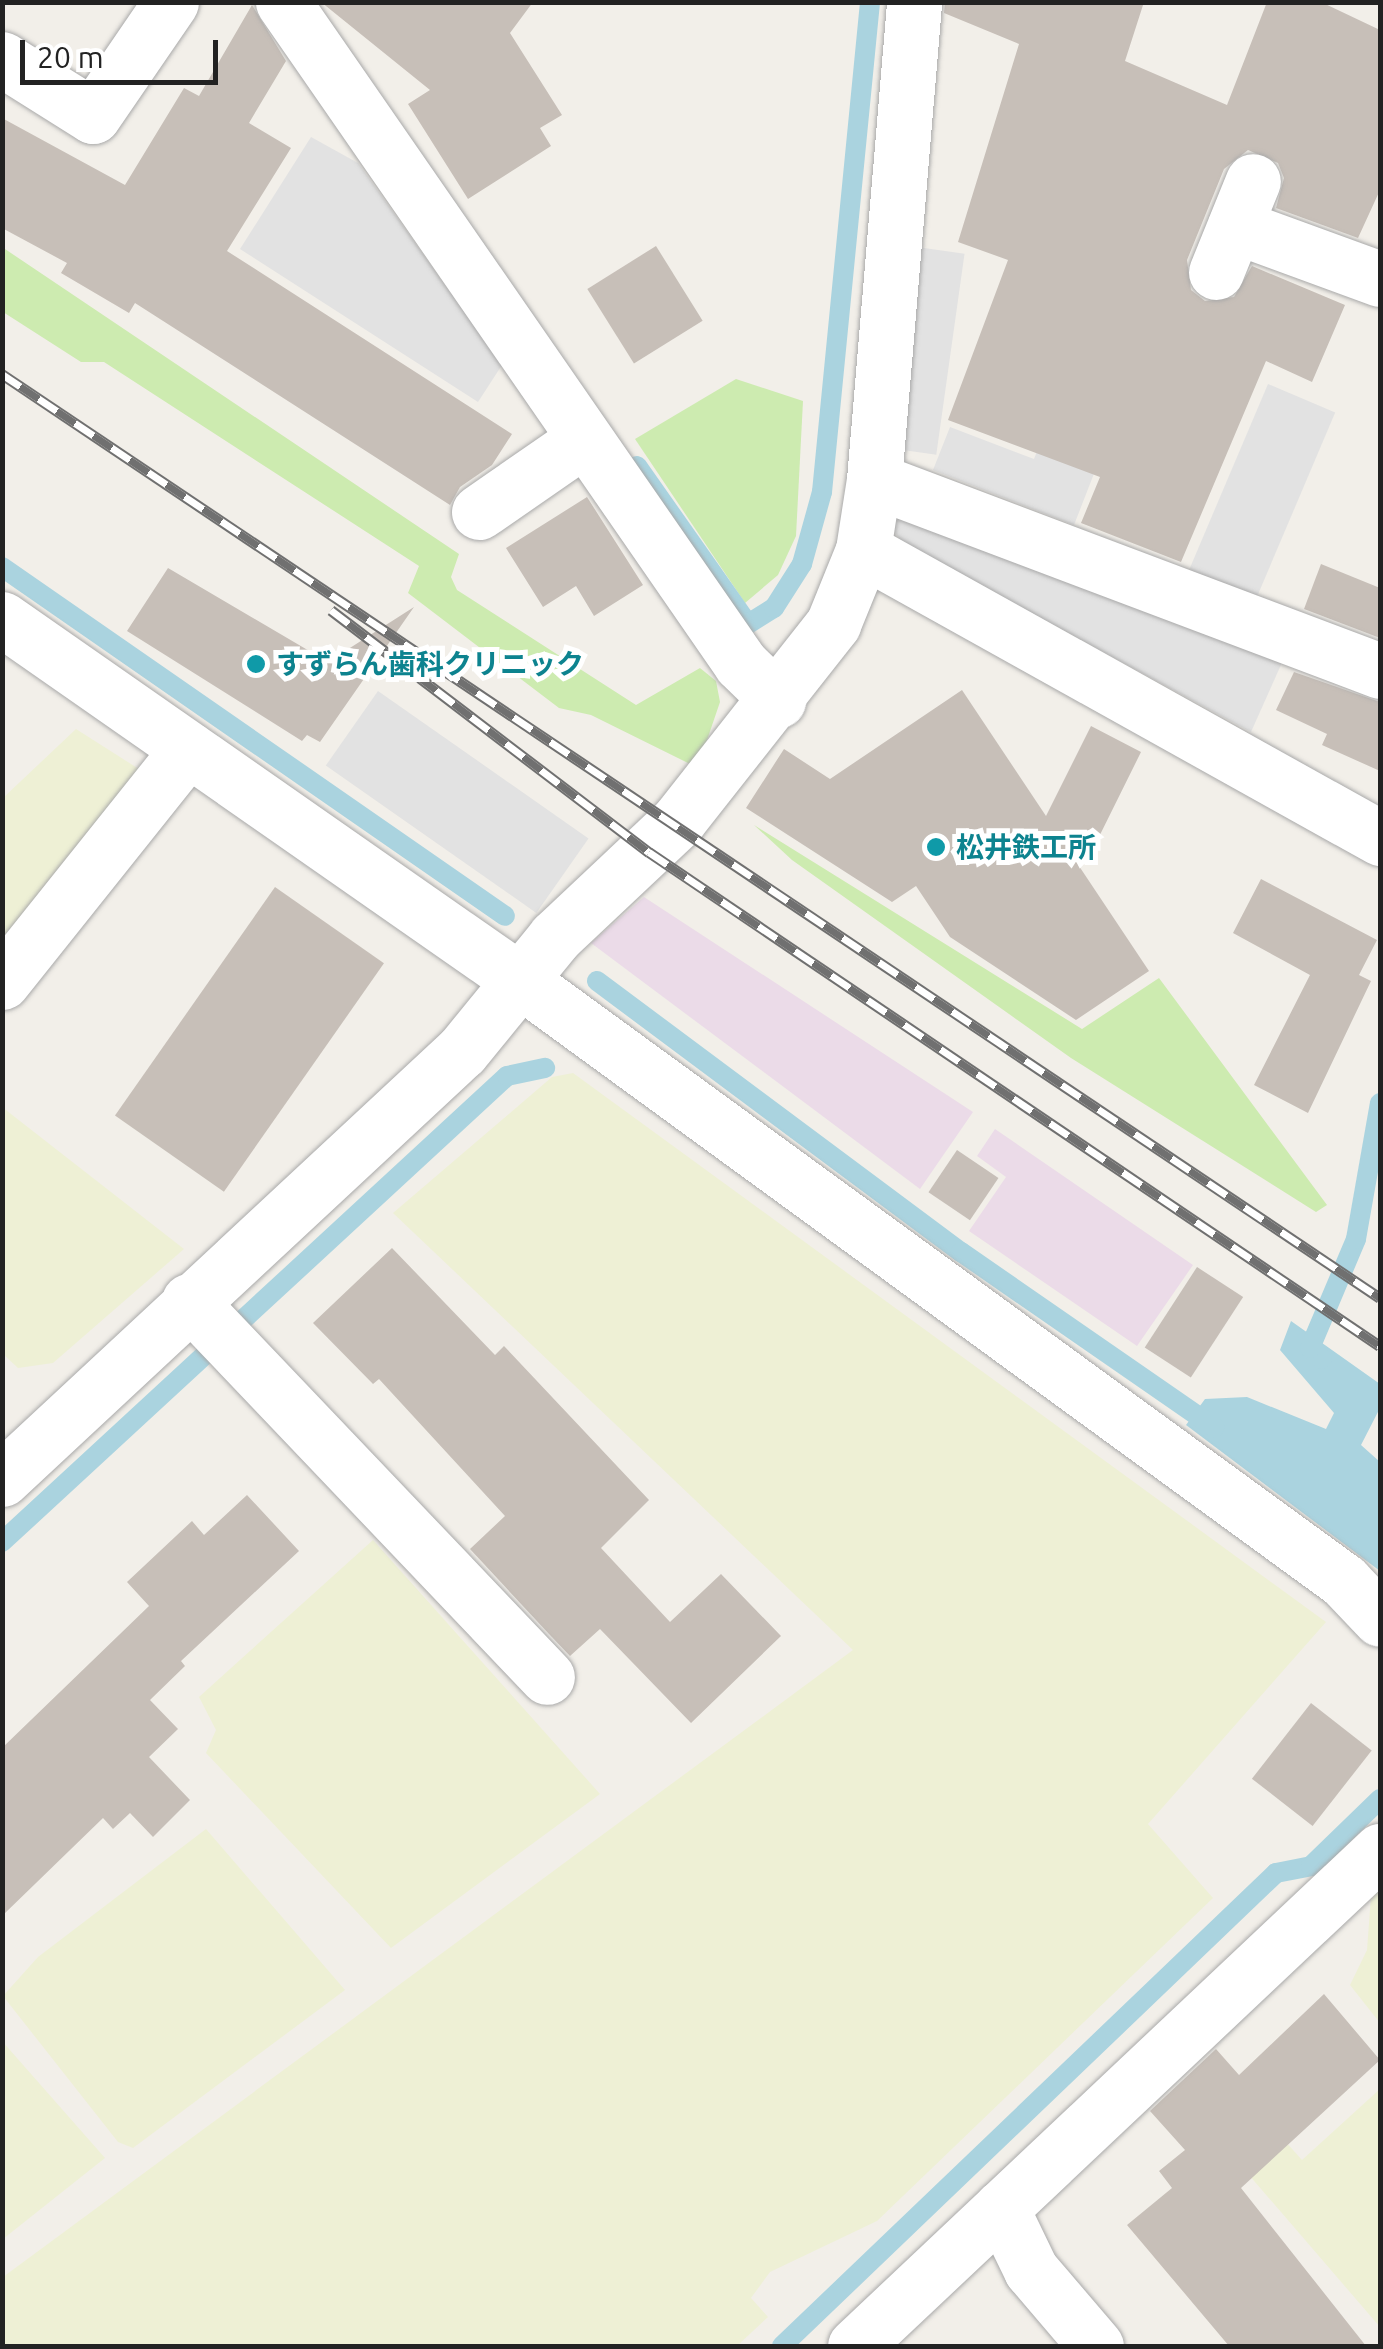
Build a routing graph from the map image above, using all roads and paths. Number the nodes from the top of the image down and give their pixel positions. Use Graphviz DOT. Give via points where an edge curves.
graph roads {
  1 [pos="171,2"];
  2 [pos="283,2"];
  3 [pos="914,2"];
  4 [pos="2,59"];
  5 [pos="1235,226"];
  6 [pos="1380,278"];
  7 [pos="584,440"];
  8 [pos="874,480"];
  9 [pos="479,512"];
  10 [pos="863,550"];
  11 [pos="2,619"];
  12 [pos="1380,671"];
  13 [pos="778,700"];
  14 [pos="188,749"];
  15 [pos="1380,838"];
  16 [pos="521,981"];
  17 [pos="2,982"];
  18 [pos="210,1324"];
  19 [pos="2,1479"];
  20 [pos="1380,1619"];
  21 [pos="547,1677"];
  22 [pos="1380,1851"];
  23 [pos="1001,2208"];
  24 [pos="855,2346"];
  25 [pos="1096,2346"];
  1 -- 4 [label="street" via="93,116"];
  2 -- 7 [label="street"];
  3 -- 8 [label="street"];
  5 -- 6 [label="street"];
  7 -- 9 [label="street"];
  7 -- 13 [label="street" via="741,664"];
  8 -- 10 [label="street"];
  8 -- 12 [label="street"];
  10 -- 13 [label="street" via="833,624"];
  10 -- 15 [label="street"];
  11 -- 14 [label="street"];
  13 -- 16 [label="street" via="678,822 556,937"];
  14 -- 16 [label="street"];
  14 -- 17 [label="street"];
  16 -- 18 [label="street"];
  16 -- 20 [label="street" via="1344,1581"];
  18 -- 19 [label="street"];
  18 -- 21 [label="street"];
  22 -- 23 [label="street"];
  23 -- 24 [label="street"];
  23 -- 25 [label="street" via="1031,2270"];
}
